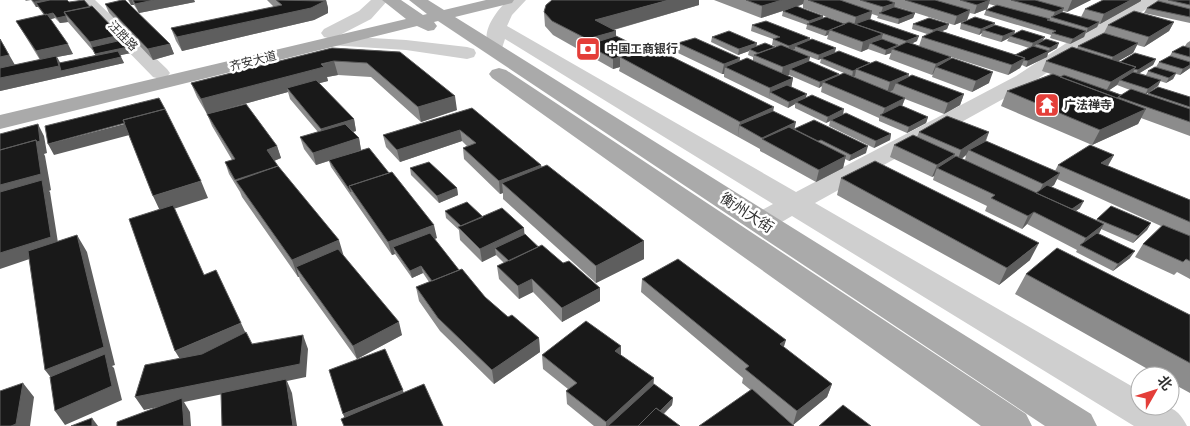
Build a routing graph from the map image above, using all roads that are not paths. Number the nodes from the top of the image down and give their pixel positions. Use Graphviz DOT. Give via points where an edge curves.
graph roads {
  1 [pos="86,0"];
  2 [pos="380,0"];
  3 [pos="473,0"];
  4 [pos="506,0"];
  5 [pos="518,0"];
  6 [pos="1151,0"];
  7 [pos="419,10"];
  8 [pos="332,37"];
  9 [pos="498,40"];
  10 [pos="467,53"];
  11 [pos="160,73"];
  12 [pos="0,110"];
  13 [pos="0,122"];
  14 [pos="794,204"];
  15 [pos="760,222"];
  16 [pos="1012,426"];
  17 [pos="1077,426"];
  18 [pos="1166,426"];
  1 -- 11 [label="street, 汪胜路"];
  2 -- 8 [label="street" via="366,15"];
  3 -- 7 [label="main road, 齐安大道"];
  4 -- 7 [label="main road, 齐安大道"];
  5 -- 9 [label="street" via="507,10"];
  6 -- 14 [label="street" via="1103,27 1023,80"];
  7 -- 8 [label="main road, 齐安大道"];
  7 -- 9 [label="main road, 衡州大街"];
  7 -- 10 [label="main road, 衡州大街"];
  8 -- 10 [label="street"];
  8 -- 11 [label="main road, 齐安大道"];
  8 -- 13 [label="main road, 齐安大道"];
  9 -- 14 [label="street"];
  9 -- 15 [label="main road, 衡州大街"];
  10 -- 16 [label="main road, 衡州大街"];
  11 -- 12 [label="main road, 齐安大道"];
  14 -- 15 [label="street"];
  14 -- 18 [label="street"];
  15 -- 17 [label="main road, 衡州大街"];
}
